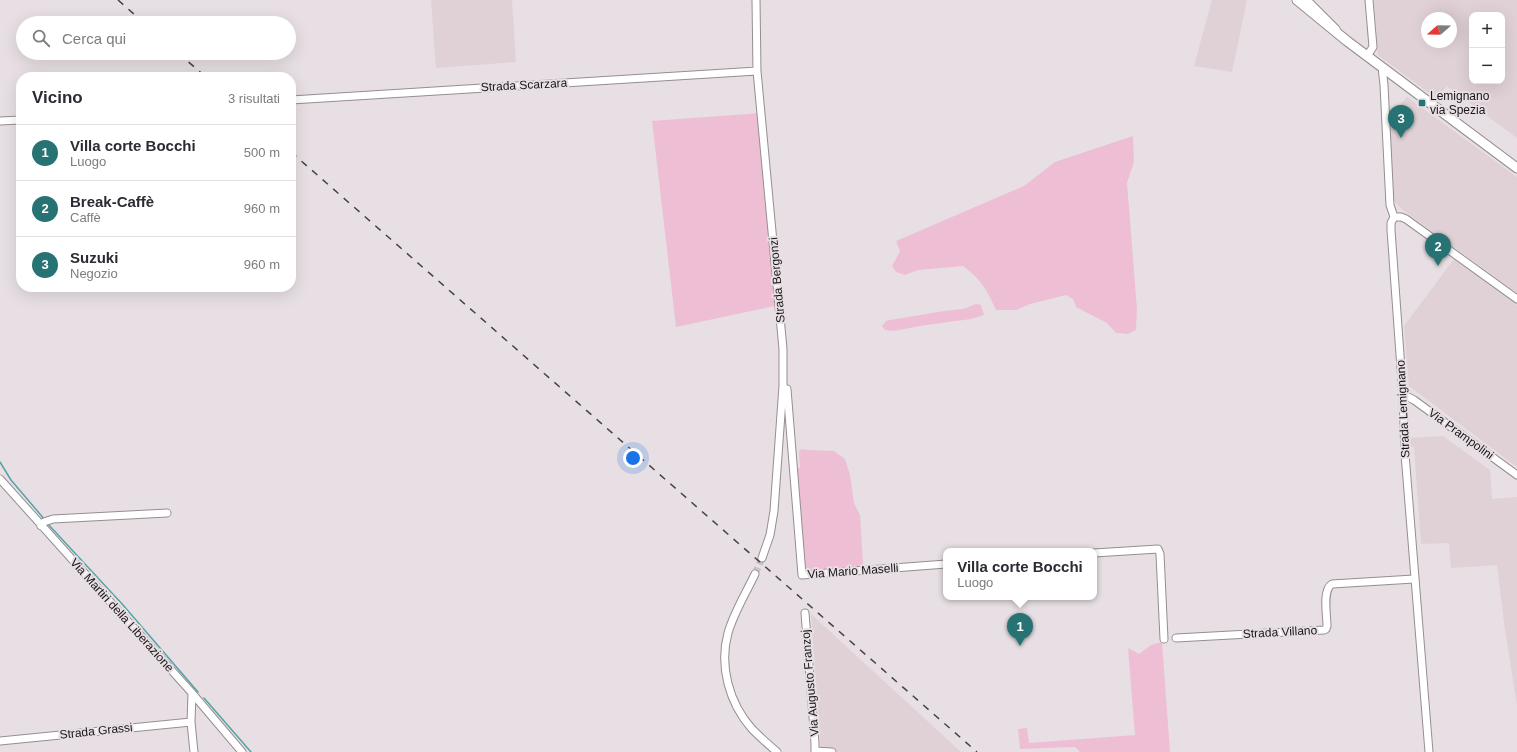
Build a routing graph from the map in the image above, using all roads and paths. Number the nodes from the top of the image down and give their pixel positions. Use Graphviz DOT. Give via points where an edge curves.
graph roads {
  1 [pos="756,0"];
  2 [pos="1297,0"];
  3 [pos="1307,0"];
  4 [pos="1369,0"];
  5 [pos="1347,41"];
  6 [pos="1367,56"];
  7 [pos="1382,67"];
  8 [pos="757,71"];
  9 [pos="296,100"];
  10 [pos="16,120"];
  11 [pos="0,121"];
  12 [pos="1517,168"];
  13 [pos="1394,217"];
  14 [pos="1517,300"];
  15 [pos="784,363"];
  16 [pos="1403,396"];
  17 [pos="778,458"];
  18 [pos="792,462"];
  19 [pos="1517,475"];
  20 [pos="0,479"];
  21 [pos="167,513"];
  22 [pos="44,523"];
  23 [pos="1097,553"];
  24 [pos="762,558"];
  25 [pos="943,564"];
  26 [pos="755,574"];
  27 [pos="1414,579"];
  28 [pos="805,614"];
  29 [pos="1176,638"];
  30 [pos="1164,639"];
  31 [pos="192,694"];
  32 [pos="191,722"];
  33 [pos="0,741"];
  34 [pos="194,752"];
  35 [pos="242,752"];
  36 [pos="777,752"];
  37 [pos="815,752"];
  38 [pos="832,752"];
  39 [pos="1429,752"];
  1 -- 8 [label="street, Strada Bergonzi"];
  2 -- 5 [label="main road"];
  3 -- 5 [label="street"];
  4 -- 6 [label="street" via="1373,47"];
  5 -- 6 [label="main road"];
  6 -- 7 [label="main road"];
  7 -- 12 [label="main road"];
  7 -- 13 [label="street, Strada Lemignano" via="1390,205"];
  8 -- 9 [label="street, Strada Scarzara"];
  8 -- 15 [label="street, Strada Bergonzi"];
  10 -- 11 [label="street"];
  13 -- 14 [label="street" via="1406,219"];
  13 -- 16 [label="street, Strada Lemignano" via="1391,230"];
  15 -- 17 [label="street, Strada Bergonzi"];
  15 -- 18 [label="street, Via Mario Maselli"];
  16 -- 19 [label="street, Via Prampolini" via="1417,402"];
  16 -- 27 [label="street, Strada Lemignano"];
  17 -- 18 [label="street" via="787,458"];
  17 -- 24 [label="street, Strada Bergonzi" via="772,524"];
  18 -- 25 [label="street, Via Mario Maselli" via="802,575"];
  20 -- 22 [label="street, Via Martiri della Liberazione"];
  21 -- 22 [label="street"];
  22 -- 31 [label="street, Via Martiri della Liberazione"];
  23 -- 30 [label="street" via="1158,549"];
  26 -- 36 [label="street" via="728,633 726,667 731,693 742,716"];
  27 -- 29 [label="street, Strada Villano" via="1329,585 1326,592 1327,626 1324,630"];
  27 -- 39 [label="street, Strada Lemignano"];
  28 -- 37 [label="street, Via Augusto Franzoj"];
  31 -- 32 [label="street"];
  31 -- 35 [label="street, Via Martiri della Liberazione"];
  32 -- 33 [label="street, Strada Grassi"];
  32 -- 34 [label="street"];
  37 -- 38 [label="street"];
}
